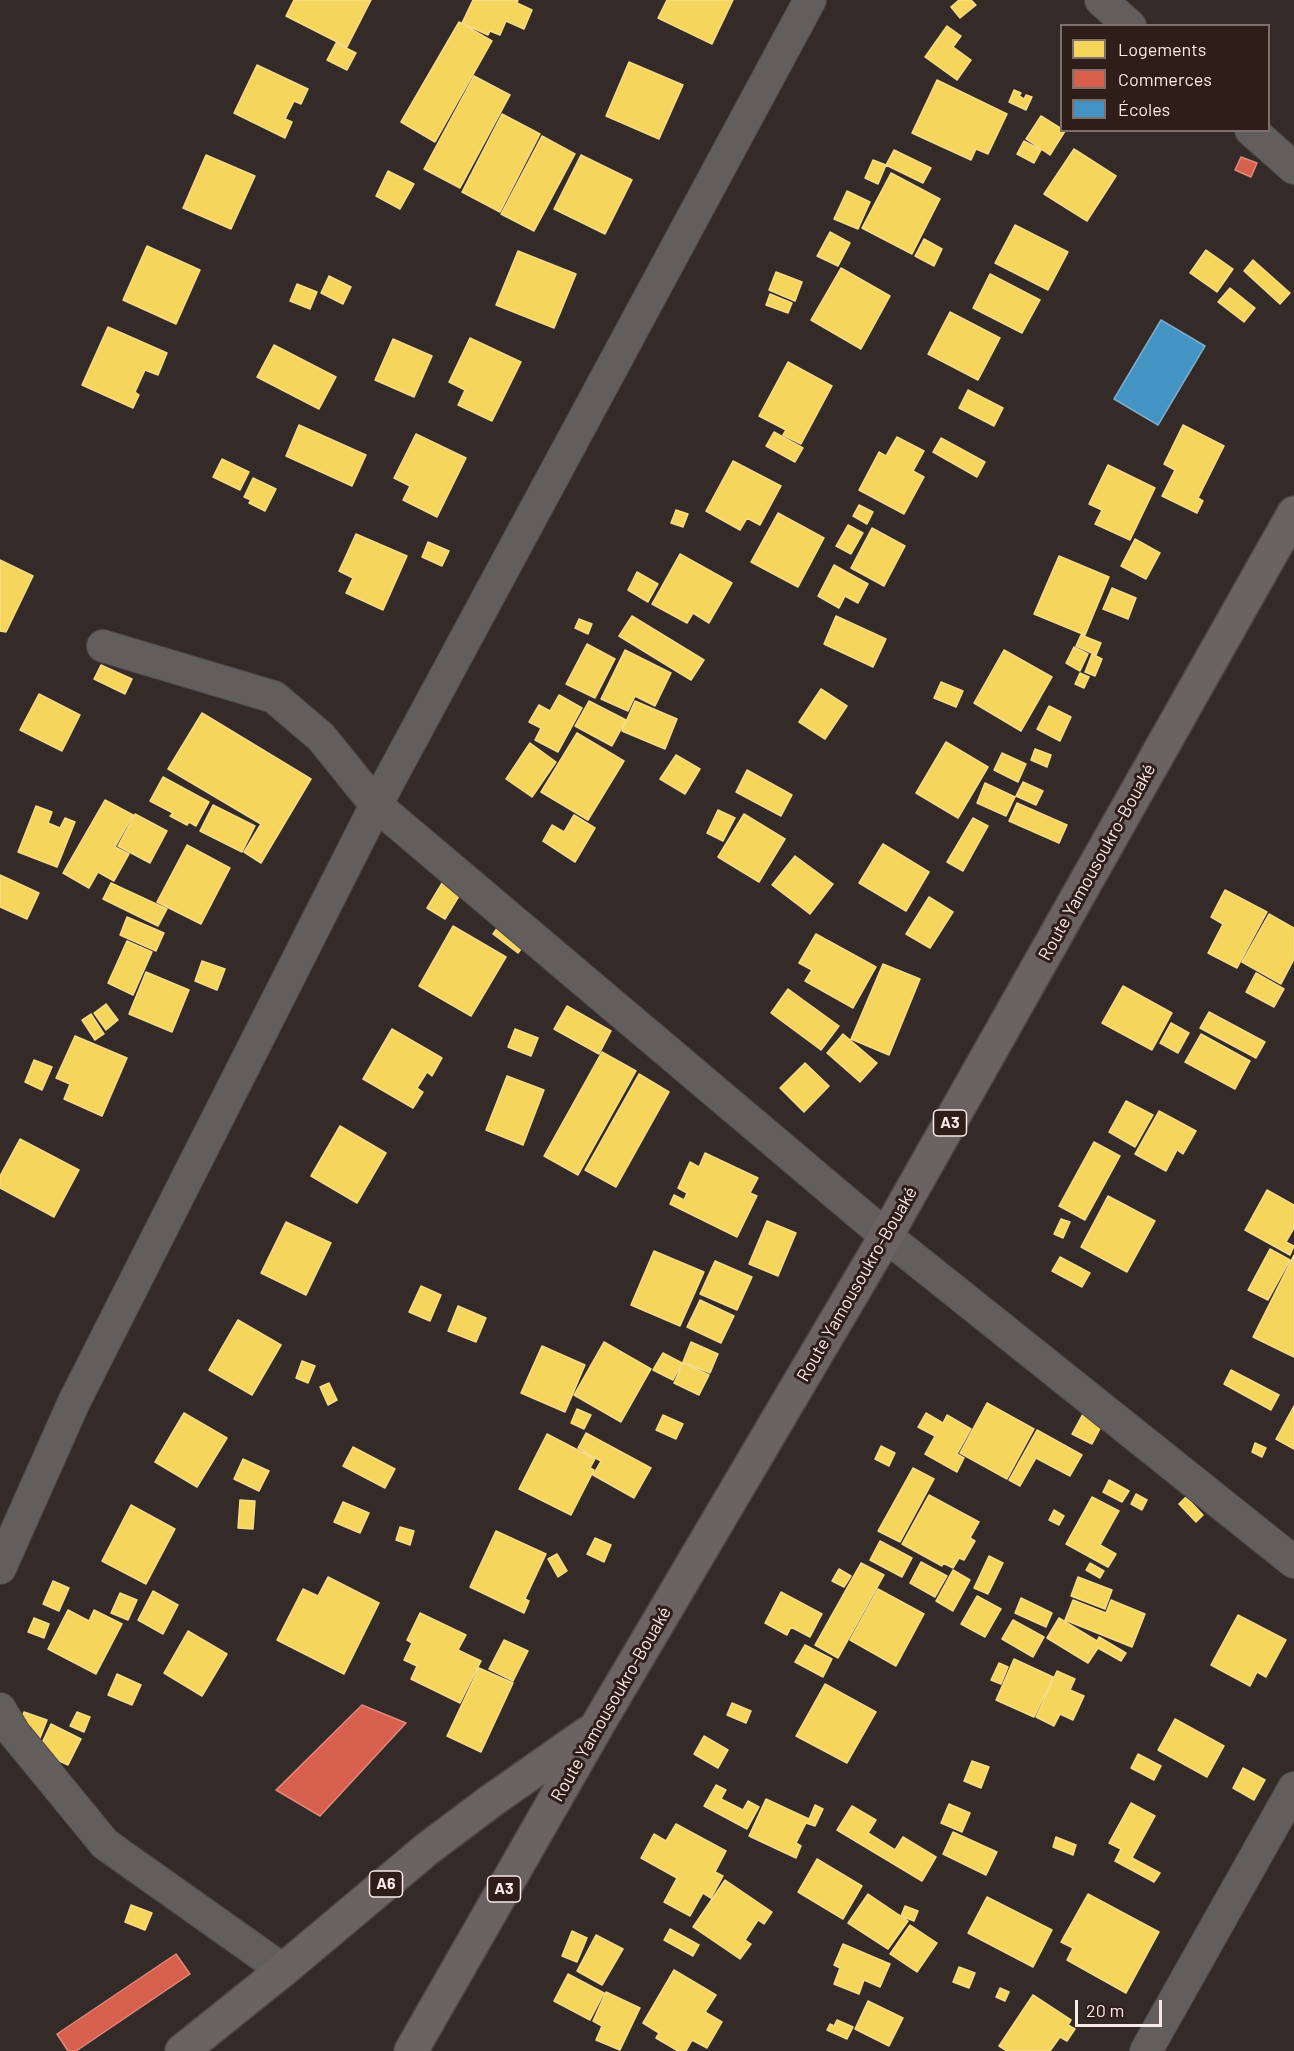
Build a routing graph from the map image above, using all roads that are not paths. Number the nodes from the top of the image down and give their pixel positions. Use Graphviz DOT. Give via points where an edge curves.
graph roads {
  1 [pos="810,0"];
  2 [pos="1101,0"];
  3 [pos="1128,24"];
  4 [pos="1253,132"];
  5 [pos="1294,168"];
  6 [pos="1294,513"];
  7 [pos="103,646"];
  8 [pos="376,805"];
  9 [pos="886,1236"];
  10 [pos="1294,1562"];
  11 [pos="0,1568"];
  12 [pos="0,1709"];
  13 [pos="597,1726"];
  14 [pos="1294,1788"];
  15 [pos="283,1970"];
  16 [pos="182,2051"];
  17 [pos="411,2051"];
  18 [pos="1146,2051"];
  1 -- 8 [label="street"];
  2 -- 3 [label="street"];
  4 -- 5 [label="street"];
  6 -- 9 [label="highway, Route Yamousoukro-Bouaké / A3"];
  7 -- 8 [label="street" via="274,697 321,737"];
  8 -- 9 [label="street"];
  8 -- 11 [label="street" via="74,1402"];
  9 -- 10 [label="street"];
  9 -- 13 [label="highway, Route Yamousoukro-Bouaké / A3"];
  12 -- 15 [label="street" via="14,1733 105,1844"];
  13 -- 15 [label="highway, A6" via="428,1849"];
  13 -- 17 [label="highway, Route Yamousoukro-Bouaké / A3"];
  14 -- 18 [label="street"];
  15 -- 16 [label="highway, A6"];
}
